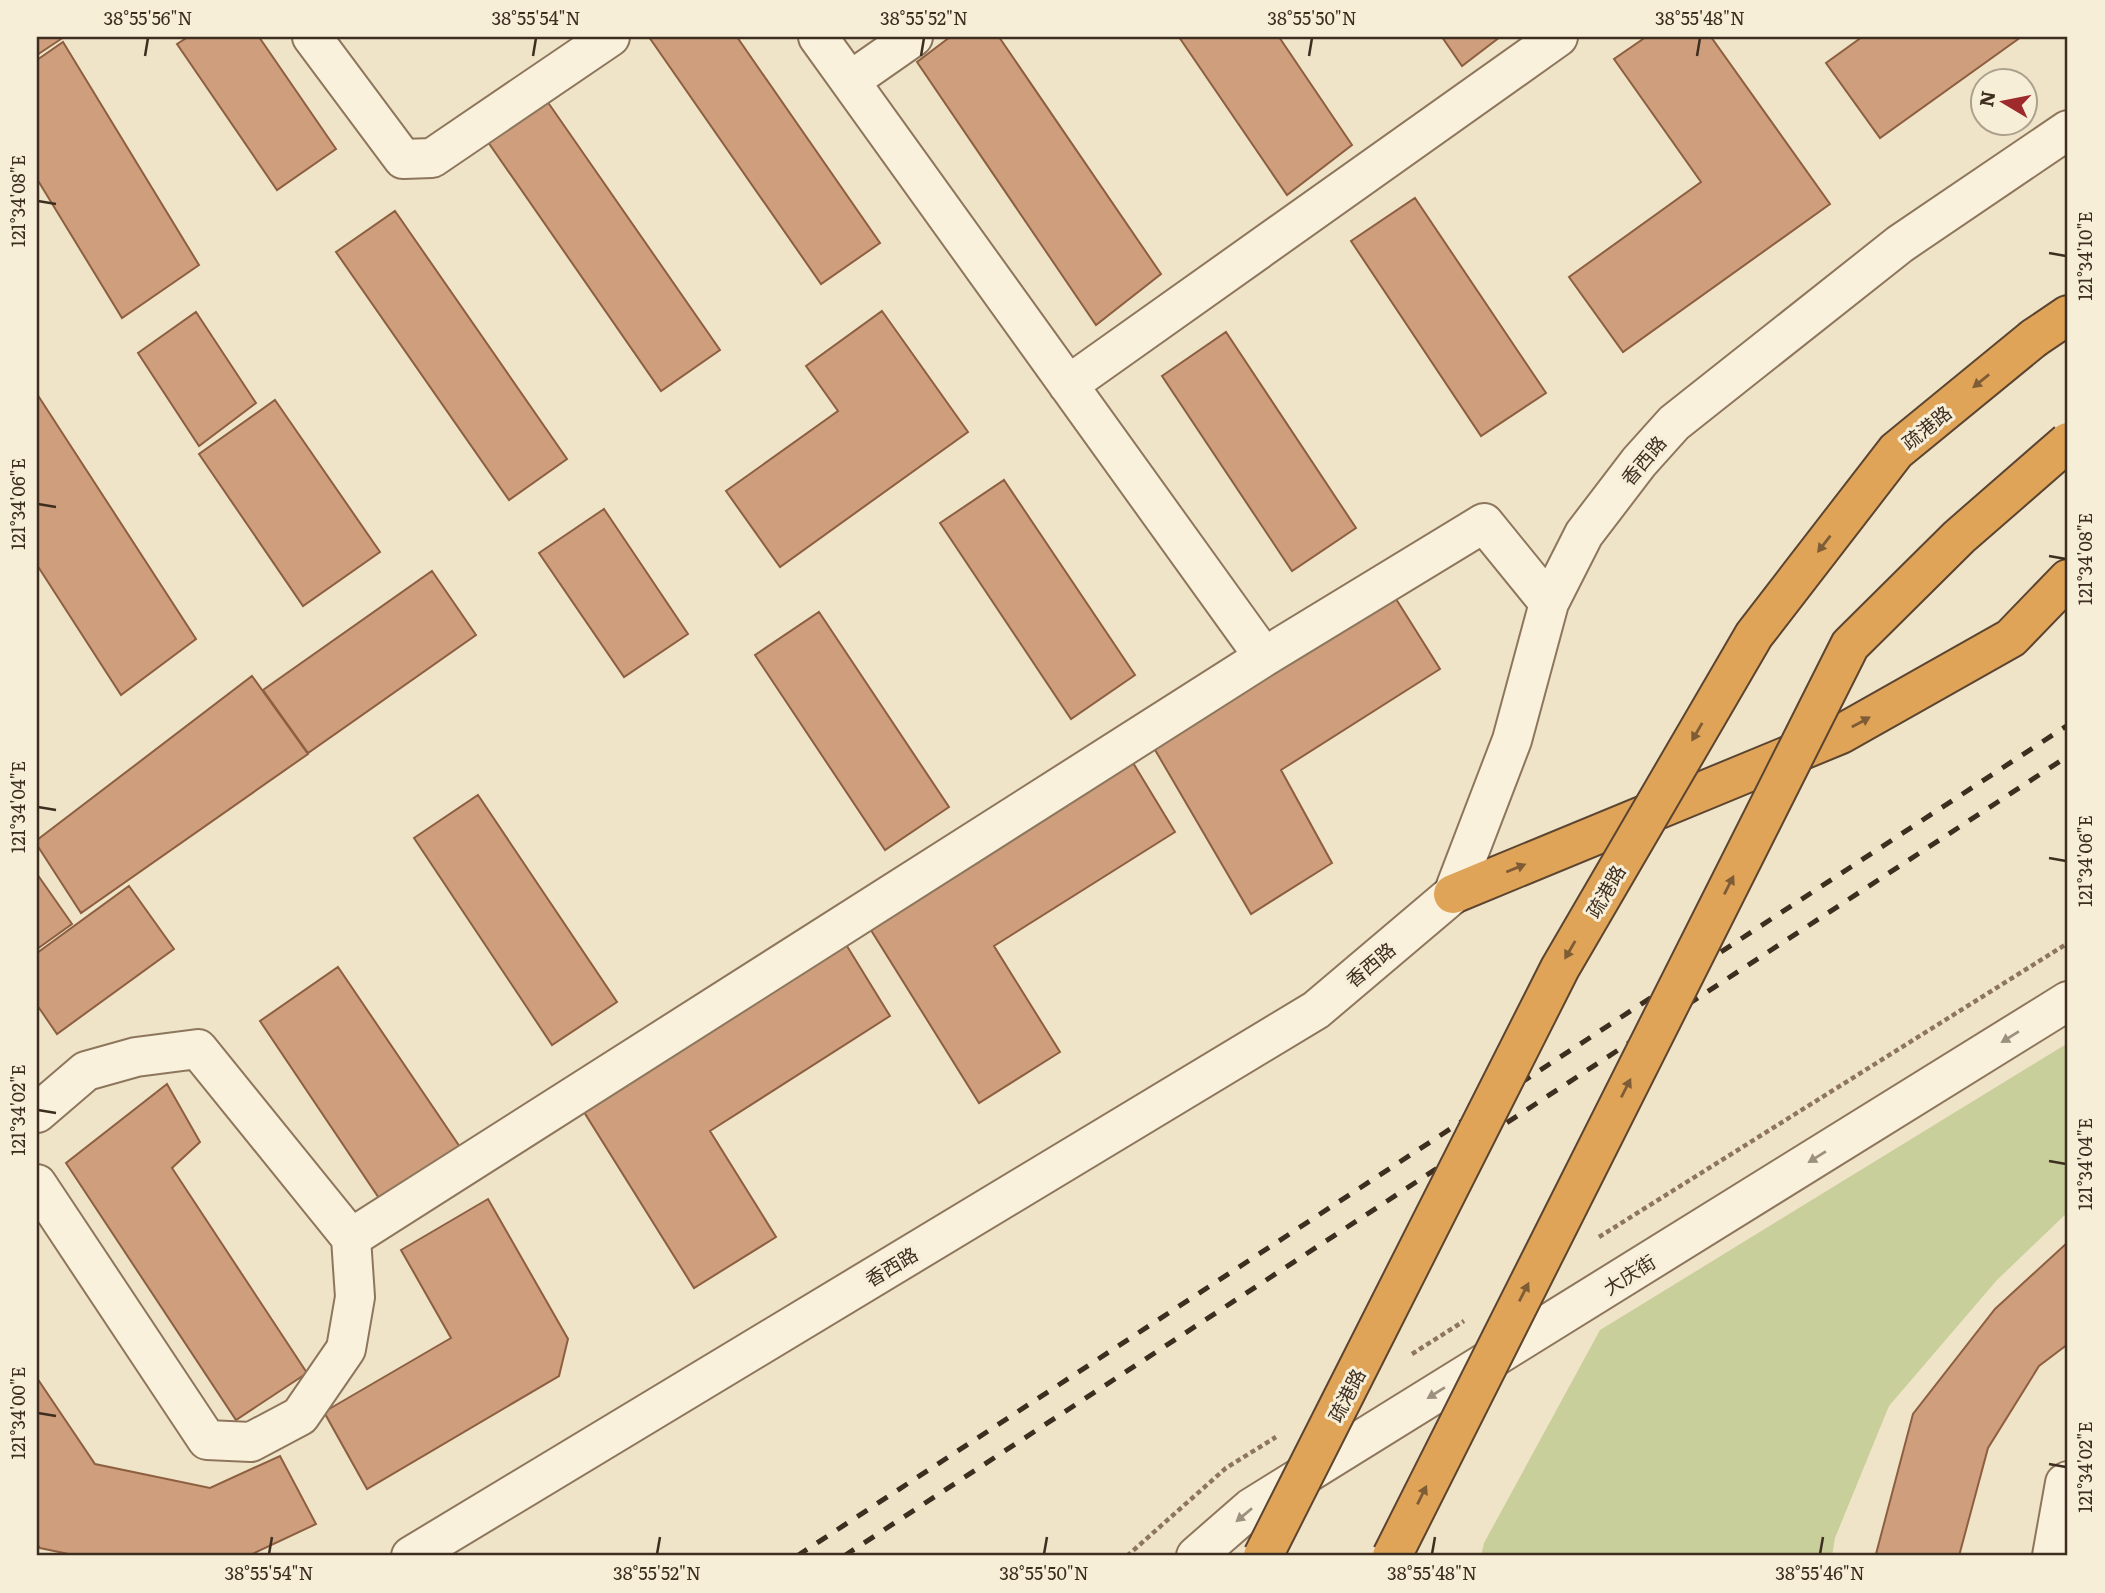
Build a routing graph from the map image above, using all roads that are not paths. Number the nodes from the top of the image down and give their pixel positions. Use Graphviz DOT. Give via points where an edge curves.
graph roads {
  1 [pos="312,37"];
  2 [pos="610,37"];
  3 [pos="818,37"];
  4 [pos="913,37"];
  5 [pos="1558,37"];
  6 [pos="850,81"];
  7 [pos="2068,130"];
  8 [pos="2068,315"];
  9 [pos="1068,385"];
  10 [pos="2068,442"];
  11 [pos="2068,579"];
  12 [pos="1549,603"];
  13 [pos="1264,657"];
  14 [pos="1453,894"];
  15 [pos="2068,1001"];
  16 [pos="37,1113"];
  17 [pos="37,1184"];
  18 [pos="351,1237"];
  19 [pos="2068,1481"];
  20 [pos="411,1556"];
  21 [pos="1196,1556"];
  22 [pos="1263,1556"];
  23 [pos="1392,1556"];
  24 [pos="2052,1556"];
  1 -- 2 [label="street" via="404,159 432,158"];
  3 -- 6 [label="street"];
  4 -- 6 [label="street"];
  5 -- 9 [label="street"];
  6 -- 9 [label="street"];
  7 -- 12 [label="street, 香西路" via="1900,244 1674,423 1584,534"];
  8 -- 22 [label="highway, 疏港路, one-way, bridge" via="1896,452 1754,635 1560,968"];
  9 -- 13 [label="street"];
  23 -- 10 [label="highway, one-way, bridge" via="1850,645 1959,537"];
  14 -- 11 [label="highway, one-way" via="1841,734 2011,638"];
  12 -- 13 [label="street" via="1484,523"];
  12 -- 14 [label="street, 香西路" via="1512,740"];
  13 -- 18 [label="street"];
  14 -- 20 [label="street, 香西路" via="1316,1010"];
  15 -- 21 [label="street, 大庆街, one-way" via="1251,1508"];
  16 -- 18 [label="street" via="86,1071 136,1057 198,1049"];
  17 -- 18 [label="street" via="207,1440 251,1442 300,1416 346,1349 355,1297"];
  19 -- 24 [label="street"];
}
